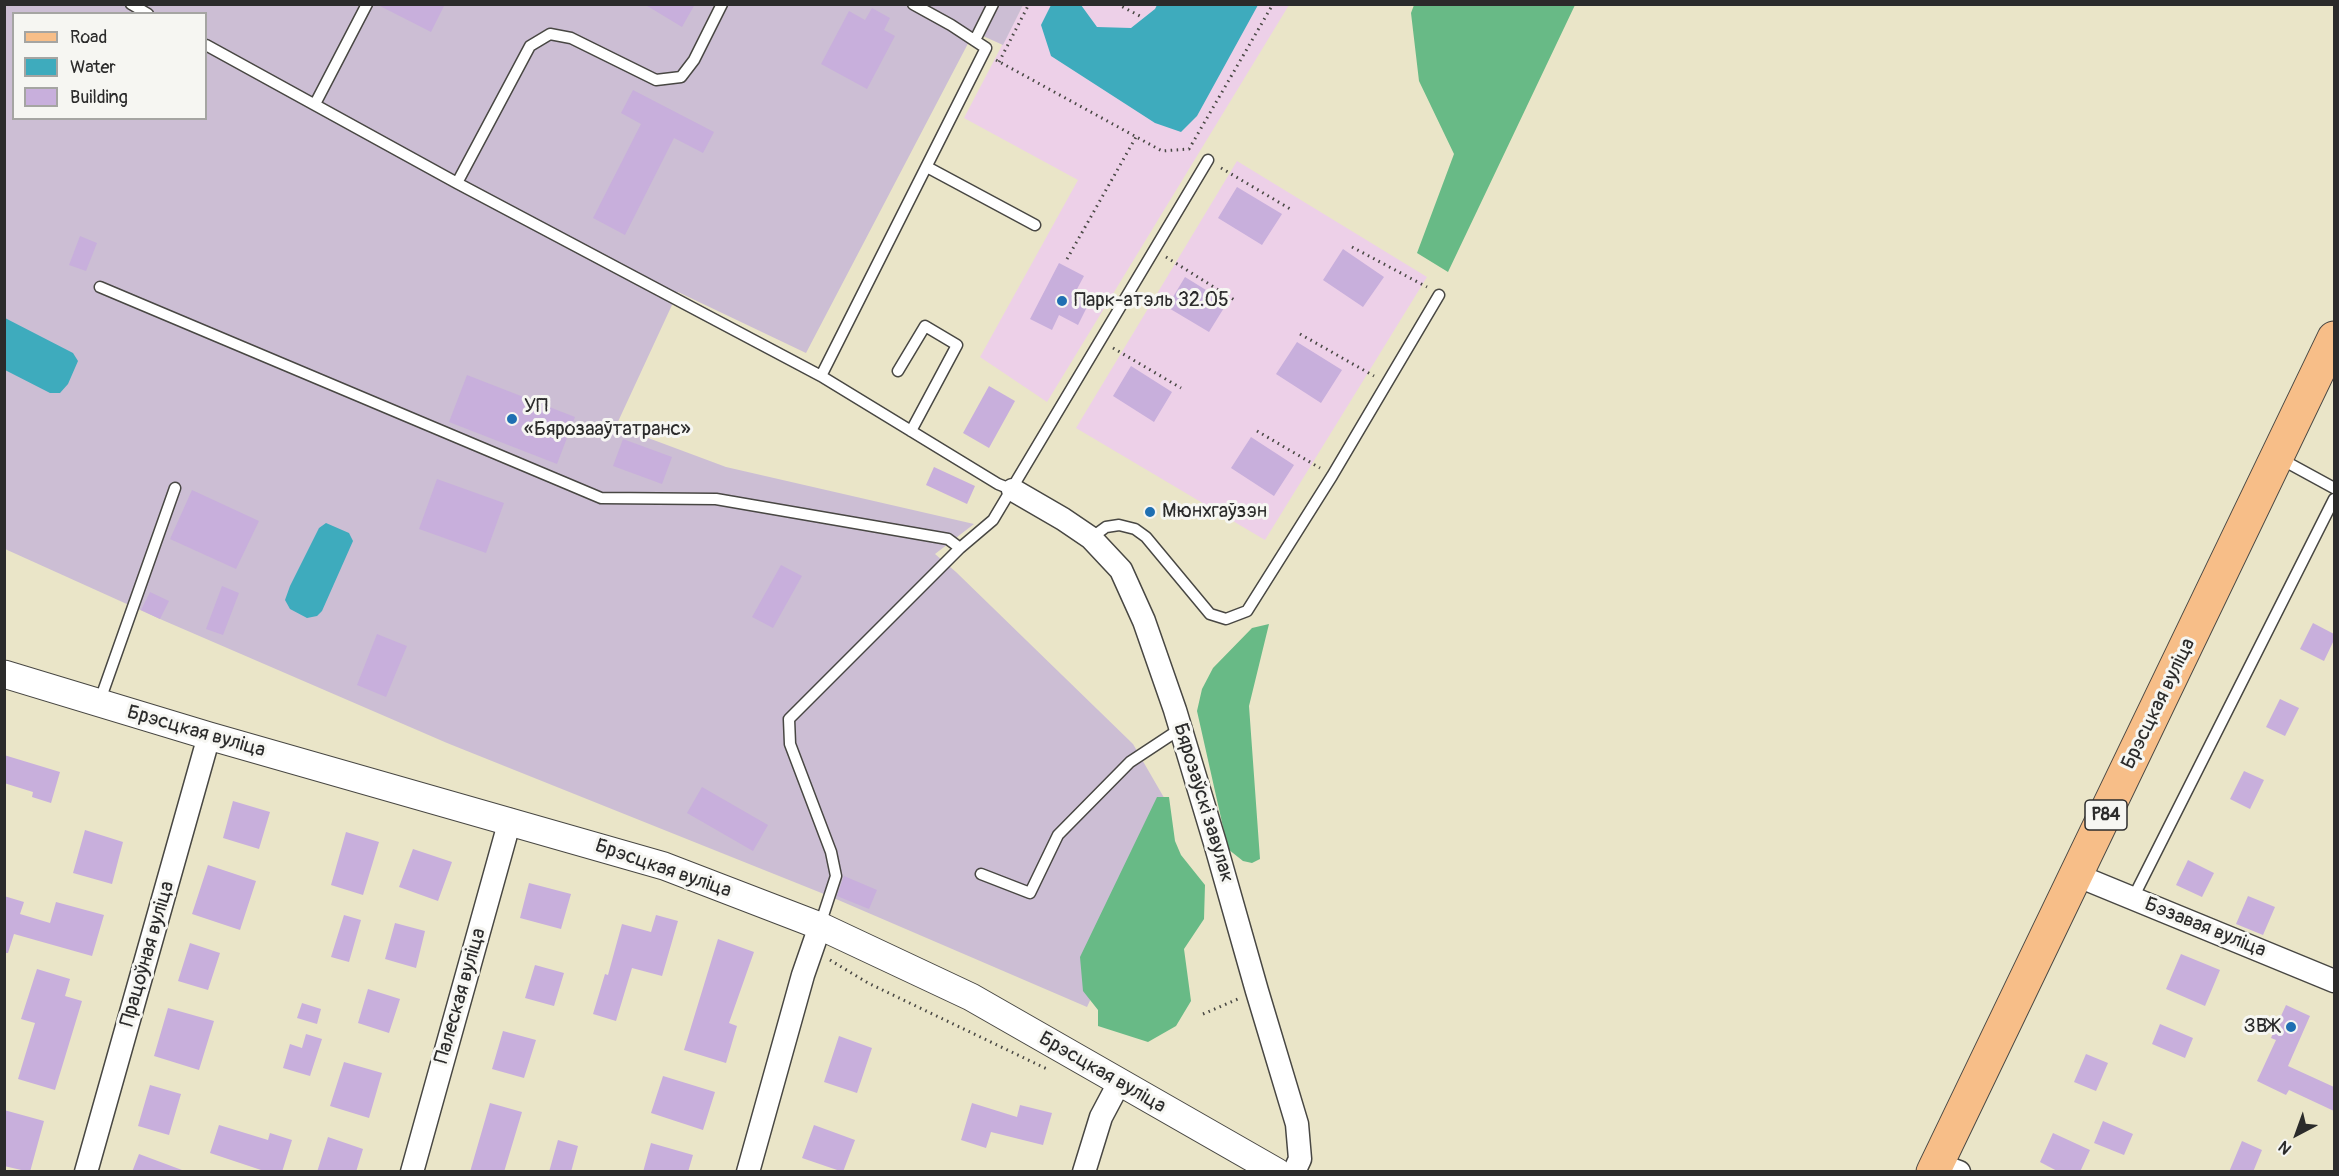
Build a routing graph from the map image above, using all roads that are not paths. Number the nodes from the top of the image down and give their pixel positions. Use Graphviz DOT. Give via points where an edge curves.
graph roads {
  1 [pos="131,4"];
  2 [pos="367,4"];
  3 [pos="722,4"];
  4 [pos="913,4"];
  5 [pos="993,4"];
  6 [pos="145,12"];
  7 [pos="975,40"];
  8 [pos="207,46"];
  9 [pos="315,104"];
  10 [pos="1208,160"];
  11 [pos="927,167"];
  12 [pos="457,183"];
  13 [pos="1035,225"];
  14 [pos="100,286"];
  15 [pos="1439,295"];
  16 [pos="2328,352"];
  17 [pos="898,371"];
  18 [pos="821,376"];
  19 [pos="911,431"];
  20 [pos="2278,458"];
  21 [pos="175,488"];
  22 [pos="2334,488"];
  23 [pos="1013,490"];
  24 [pos="2334,499"];
  25 [pos="1091,538"];
  26 [pos="960,548"];
  27 [pos="4,674"];
  28 [pos="99,703"];
  29 [pos="1180,729"];
  30 [pos="209,736"];
  31 [pos="510,820"];
  32 [pos="981,874"];
  33 [pos="2076,875"];
  34 [pos="2133,898"];
  35 [pos="816,938"];
  36 [pos="2334,981"];
  37 [pos="1119,1083"];
  38 [pos="1943,1169"];
  39 [pos="86,1172"];
  40 [pos="412,1172"];
  41 [pos="748,1172"];
  42 [pos="1084,1172"];
  43 [pos="1277,1172"];
  44 [pos="1294,1172"];
  1 -- 6 [label="lane"];
  2 -- 9 [label="lane"];
  3 -- 12 [label="lane" via="694,60 681,77 656,80 571,38 550,34 530,46"];
  4 -- 7 [label="lane"];
  5 -- 7 [label="lane"];
  7 -- 11 [label="lane" via="986,48"];
  8 -- 9 [label="lane"];
  9 -- 12 [label="lane"];
  10 -- 23 [label="lane"];
  11 -- 13 [label="lane"];
  11 -- 18 [label="lane"];
  12 -- 18 [label="lane"];
  14 -- 26 [label="lane" via="601,498 716,499 948,539"];
  15 -- 25 [label="lane" via="1388,385 1247,611 1226,619 1210,614 1135,529 1106,527"];
  16 -- 20 [label="main road, Брэсцкая вуліца / Р84"];
  17 -- 19 [label="lane" via="925,326 957,345"];
  18 -- 19 [label="lane"];
  19 -- 23 [label="lane"];
  20 -- 22 [label="lane"];
  20 -- 33 [label="main road, Брэсцкая вуліца / Р84"];
  21 -- 28 [label="lane"];
  23 -- 25 [label="street, Бярозаўскі завулак"];
  23 -- 26 [label="lane" via="993,520"];
  24 -- 34 [label="lane"];
  25 -- 29 [label="street, Бярозаўскі завулак" via="1121,570 1144,621"];
  26 -- 35 [label="lane" via="789,719 790,744 831,852 836,876"];
  27 -- 28 [label="street, Брэсцкая вуліца"];
  28 -- 30 [label="street, Брэсцкая вуліца"];
  29 -- 32 [label="lane" via="1130,762 1058,836 1030,893"];
  29 -- 44 [label="street, Бярозаўскі завулак" via="1297,1124 1300,1159"];
  30 -- 31 [label="street, Брэсцкая вуліца"];
  30 -- 39 [label="street, Працоўная вуліца"];
  31 -- 35 [label="street, Брэсцкая вуліца" via="664,866"];
  31 -- 40 [label="street, Палеская вуліца"];
  33 -- 34 [label="street, Бэзавая вуліца"];
  33 -- 38 [label="main road, Брэсцкая вуліца / Р84"];
  34 -- 36 [label="street, Бэзавая вуліца"];
  35 -- 37 [label="street, Брэсцкая вуліца" via="971,997"];
  35 -- 41 [label="street"];
  37 -- 42 [label="street" via="1101,1117"];
  37 -- 43 [label="street, Брэсцкая вуліца"];
}
